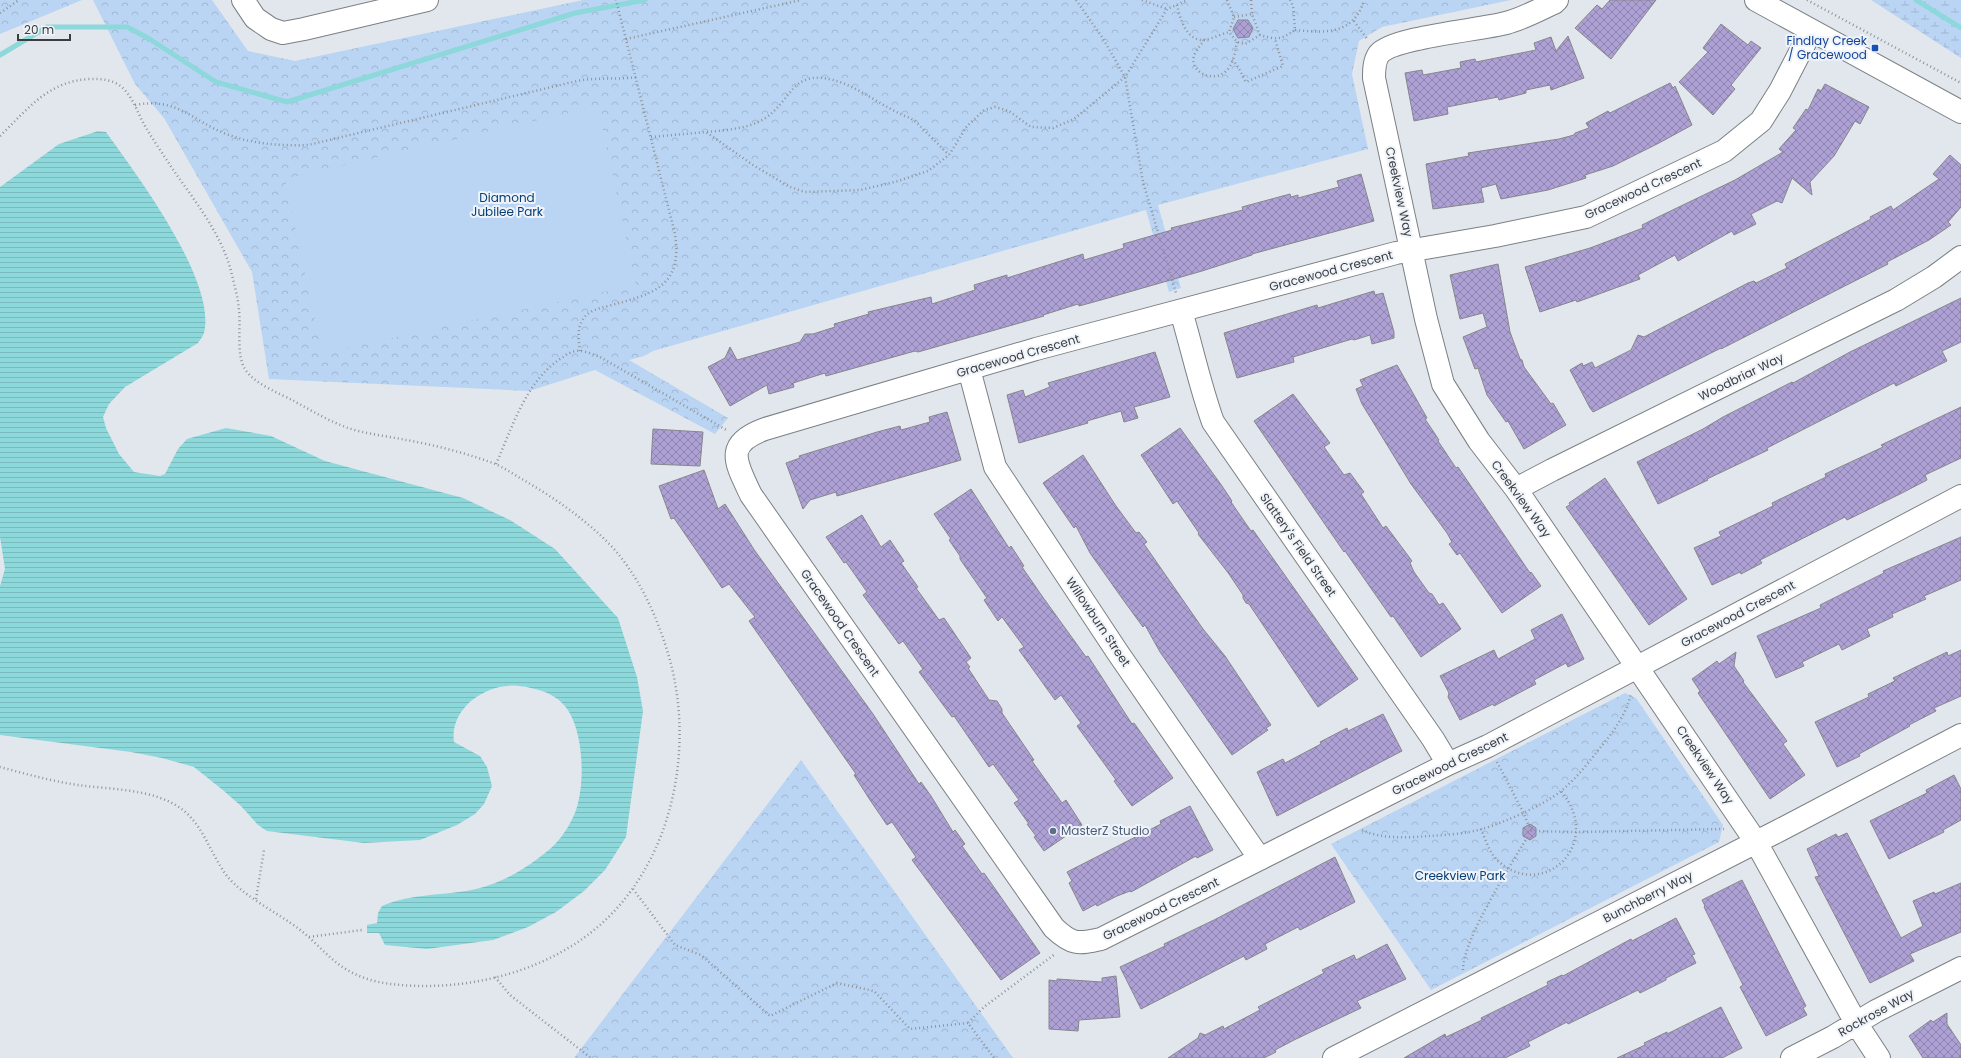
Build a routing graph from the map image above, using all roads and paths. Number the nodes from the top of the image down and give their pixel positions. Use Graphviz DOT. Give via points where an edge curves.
graph roads {
  1 [pos="20,0"];
  2 [pos="243,0"];
  3 [pos="427,0"];
  4 [pos="616,0"];
  5 [pos="801,0"];
  6 [pos="1076,0"];
  7 [pos="1142,0"];
  8 [pos="1188,0"];
  9 [pos="1227,0"];
  10 [pos="1251,0"];
  11 [pos="1290,0"];
  12 [pos="1364,0"];
  13 [pos="1557,0"];
  14 [pos="1756,0"];
  15 [pos="1806,0"];
  16 [pos="1177,5"];
  17 [pos="1167,9"];
  18 [pos="0,13"];
  19 [pos="1252,14"];
  20 [pos="1234,17"];
  21 [pos="1295,30"];
  22 [pos="1811,31"];
  23 [pos="1229,32"];
  24 [pos="1260,35"];
  25 [pos="626,39"];
  26 [pos="1275,39"];
  27 [pos="1204,40"];
  28 [pos="1237,42"];
  29 [pos="1232,60"];
  30 [pos="637,77"];
  31 [pos="1125,77"];
  32 [pos="1961,83"];
  33 [pos="135,105"];
  34 [pos="1961,112"];
  35 [pos="706,132"];
  36 [pos="0,136"];
  37 [pos="651,137"];
  38 [pos="949,155"];
  39 [pos="1411,249"];
  40 [pos="1961,257"];
  41 [pos="1181,311"];
  42 [pos="580,351"];
  43 [pos="969,369"];
  44 [pos="743,440"];
  45 [pos="496,464"];
  46 [pos="1516,489"];
  47 [pos="1961,496"];
  48 [pos="1638,667"];
  49 [pos="1632,690"];
  50 [pos="1961,735"];
  51 [pos="1488,746"];
  52 [pos="1448,764"];
  53 [pos="0,767"];
  54 [pos="1561,792"];
  55 [pos="1523,812"];
  56 [pos="1340,820"];
  57 [pos="1481,829"];
  58 [pos="1729,829"];
  59 [pos="1531,831"];
  60 [pos="1577,832"];
  61 [pos="1756,842"];
  62 [pos="264,850"];
  63 [pos="1260,859"];
  64 [pos="1509,869"];
  65 [pos="633,889"];
  66 [pos="256,899"];
  67 [pos="362,930"];
  68 [pos="309,938"];
  69 [pos="1067,940"];
  70 [pos="1961,968"];
  71 [pos="495,977"];
  72 [pos="1468,990"];
  73 [pos="1856,1022"];
  74 [pos="968,1023"];
  75 [pos="591,1058"];
  76 [pos="994,1058"];
  77 [pos="1334,1058"];
  78 [pos="1792,1058"];
  79 [pos="1880,1058"];
  1 -- 18 [label="path"];
  2 -- 3 [label="street" via="255,18 272,30 283,33"];
  4 -- 25 [label="path"];
  5 -- 25 [label="path"];
  6 -- 31 [label="path" via="1102,37"];
  7 -- 17 [label="path"];
  8 -- 16 [label="path"];
  9 -- 20 [label="path"];
  10 -- 19 [label="path"];
  11 -- 21 [label="path"];
  12 -- 21 [label="path" via="1354,21 1344,27 1318,32"];
  13 -- 39 [label="street, Creekview Way" via="1507,23 1409,41 1390,47 1379,54 1374,78"];
  14 -- 22 [label="street"];
  15 -- 32 [label="path"];
  16 -- 17 [label="path"];
  16 -- 27 [label="path" via="1184,29"];
  17 -- 31 [label="path"];
  19 -- 20 [label="path"];
  19 -- 24 [label="path"];
  20 -- 23 [label="path"];
  21 -- 26 [label="path" via="1282,39"];
  22 -- 34 [label="street"];
  22 -- 39 [label="street, Gracewood Crescent" via="1780,91 1761,121 1724,151 1586,217 1495,236"];
  23 -- 27 [label="path"];
  23 -- 28 [label="path"];
  24 -- 26 [label="path"];
  24 -- 28 [label="path" via="1245,44"];
  25 -- 30 [label="path"];
  26 -- 29 [label="path" via="1284,66 1246,82"];
  27 -- 29 [label="path" via="1194,56 1197,69 1202,75 1218,76 1226,72"];
  28 -- 29 [label="path"];
  30 -- 33 [label="path" via="577,81 308,145 284,146 249,141 226,134 172,106 148,102"];
  30 -- 37 [label="path"];
  31 -- 38 [label="path" via="1074,119 1053,128 1031,127 1009,111 996,107 984,110 967,126"];
  31 -- 41 [label="path" via="1143,182"];
  33 -- 36 [label="path" via="120,85 108,80 76,80 44,94"];
  33 -- 45 [label="path" via="145,126 206,218 229,263 239,308 242,361 250,375 346,427 435,446"];
  35 -- 37 [label="path"];
  35 -- 38 [label="path" via="753,166 790,187 805,192 860,190 895,182 928,171"];
  35 -- 38 [label="path" via="752,125 764,119 796,85 804,79 816,77 834,80 910,118"];
  37 -- 42 [label="path" via="675,234 676,262 669,277 659,289 590,312 580,327"];
  39 -- 41 [label="street, Gracewood Crescent"];
  39 -- 46 [label="street, Creekview Way" via="1443,384 1479,441"];
  40 -- 46 [label="street, Woodbriar Way" via="1934,278 1896,300"];
  41 -- 43 [label="street, Gracewood Crescent"];
  41 -- 52 [label="street, Slattery's Field Street" via="1202,393 1213,422"];
  42 -- 44 [label="path" via="600,357"];
  42 -- 45 [label="path" via="554,362 540,376 520,409"];
  43 -- 44 [label="street, Gracewood Crescent" via="765,429"];
  43 -- 63 [label="street, Willowburn Street" via="995,467 1118,654"];
  44 -- 69 [label="street, Gracewood Crescent" via="736,451 737,466 751,495 1054,928"];
  45 -- 65 [label="path" via="558,500 586,522 612,548 640,587 666,644 675,678 679,711 676,775 671,802 655,849"];
  46 -- 48 [label="street, Creekview Way"];
  47 -- 48 [label="street, Gracewood Crescent"];
  48 -- 51 [label="street, Gracewood Crescent"];
  48 -- 61 [label="street, Creekview Way"];
  49 -- 54 [label="path" via="1627,710 1609,737"];
  50 -- 61 [label="street, Bunchberry Way"];
  51 -- 52 [label="street, Gracewood Crescent"];
  51 -- 55 [label="path"];
  52 -- 56 [label="street, Gracewood Crescent"];
  53 -- 66 [label="path" via="74,785 154,796 171,803 186,812 198,827 234,884"];
  54 -- 55 [label="path"];
  54 -- 60 [label="path" via="1568,800 1575,817"];
  55 -- 57 [label="path"];
  55 -- 59 [label="path"];
  56 -- 57 [label="path" via="1371,834 1393,837"];
  56 -- 63 [label="street, Gracewood Crescent"];
  57 -- 64 [label="path" via="1496,858"];
  58 -- 60 [label="path"];
  59 -- 60 [label="path"];
  59 -- 64 [label="path"];
  60 -- 64 [label="path" via="1568,856 1556,867 1541,873 1524,875"];
  61 -- 72 [label="street, Bunchberry Way"];
  61 -- 73 [label="street, Creekview Way"];
  62 -- 66 [label="path"];
  63 -- 69 [label="street, Gracewood Crescent" via="1101,939 1083,943"];
  64 -- 72 [label="path" via="1463,960"];
  65 -- 71 [label="path" via="602,923 586,936 533,965"];
  65 -- 74 [label="path" via="675,945 701,955 770,1016 837,983 874,992 910,1029"];
  66 -- 68 [label="path"];
  67 -- 68 [label="path"];
  68 -- 71 [label="path" via="346,969 386,983 452,984"];
  69 -- 74 [label="path" via="1053,956 984,1007"];
  70 -- 73 [label="street, Rockrose Way"];
  71 -- 75 [label="path" via="510,995"];
  72 -- 77 [label="street, Bunchberry Way"];
  73 -- 78 [label="street, Rockrose Way"];
  73 -- 79 [label="street, Creekview Way"];
  74 -- 76 [label="path"];
}
